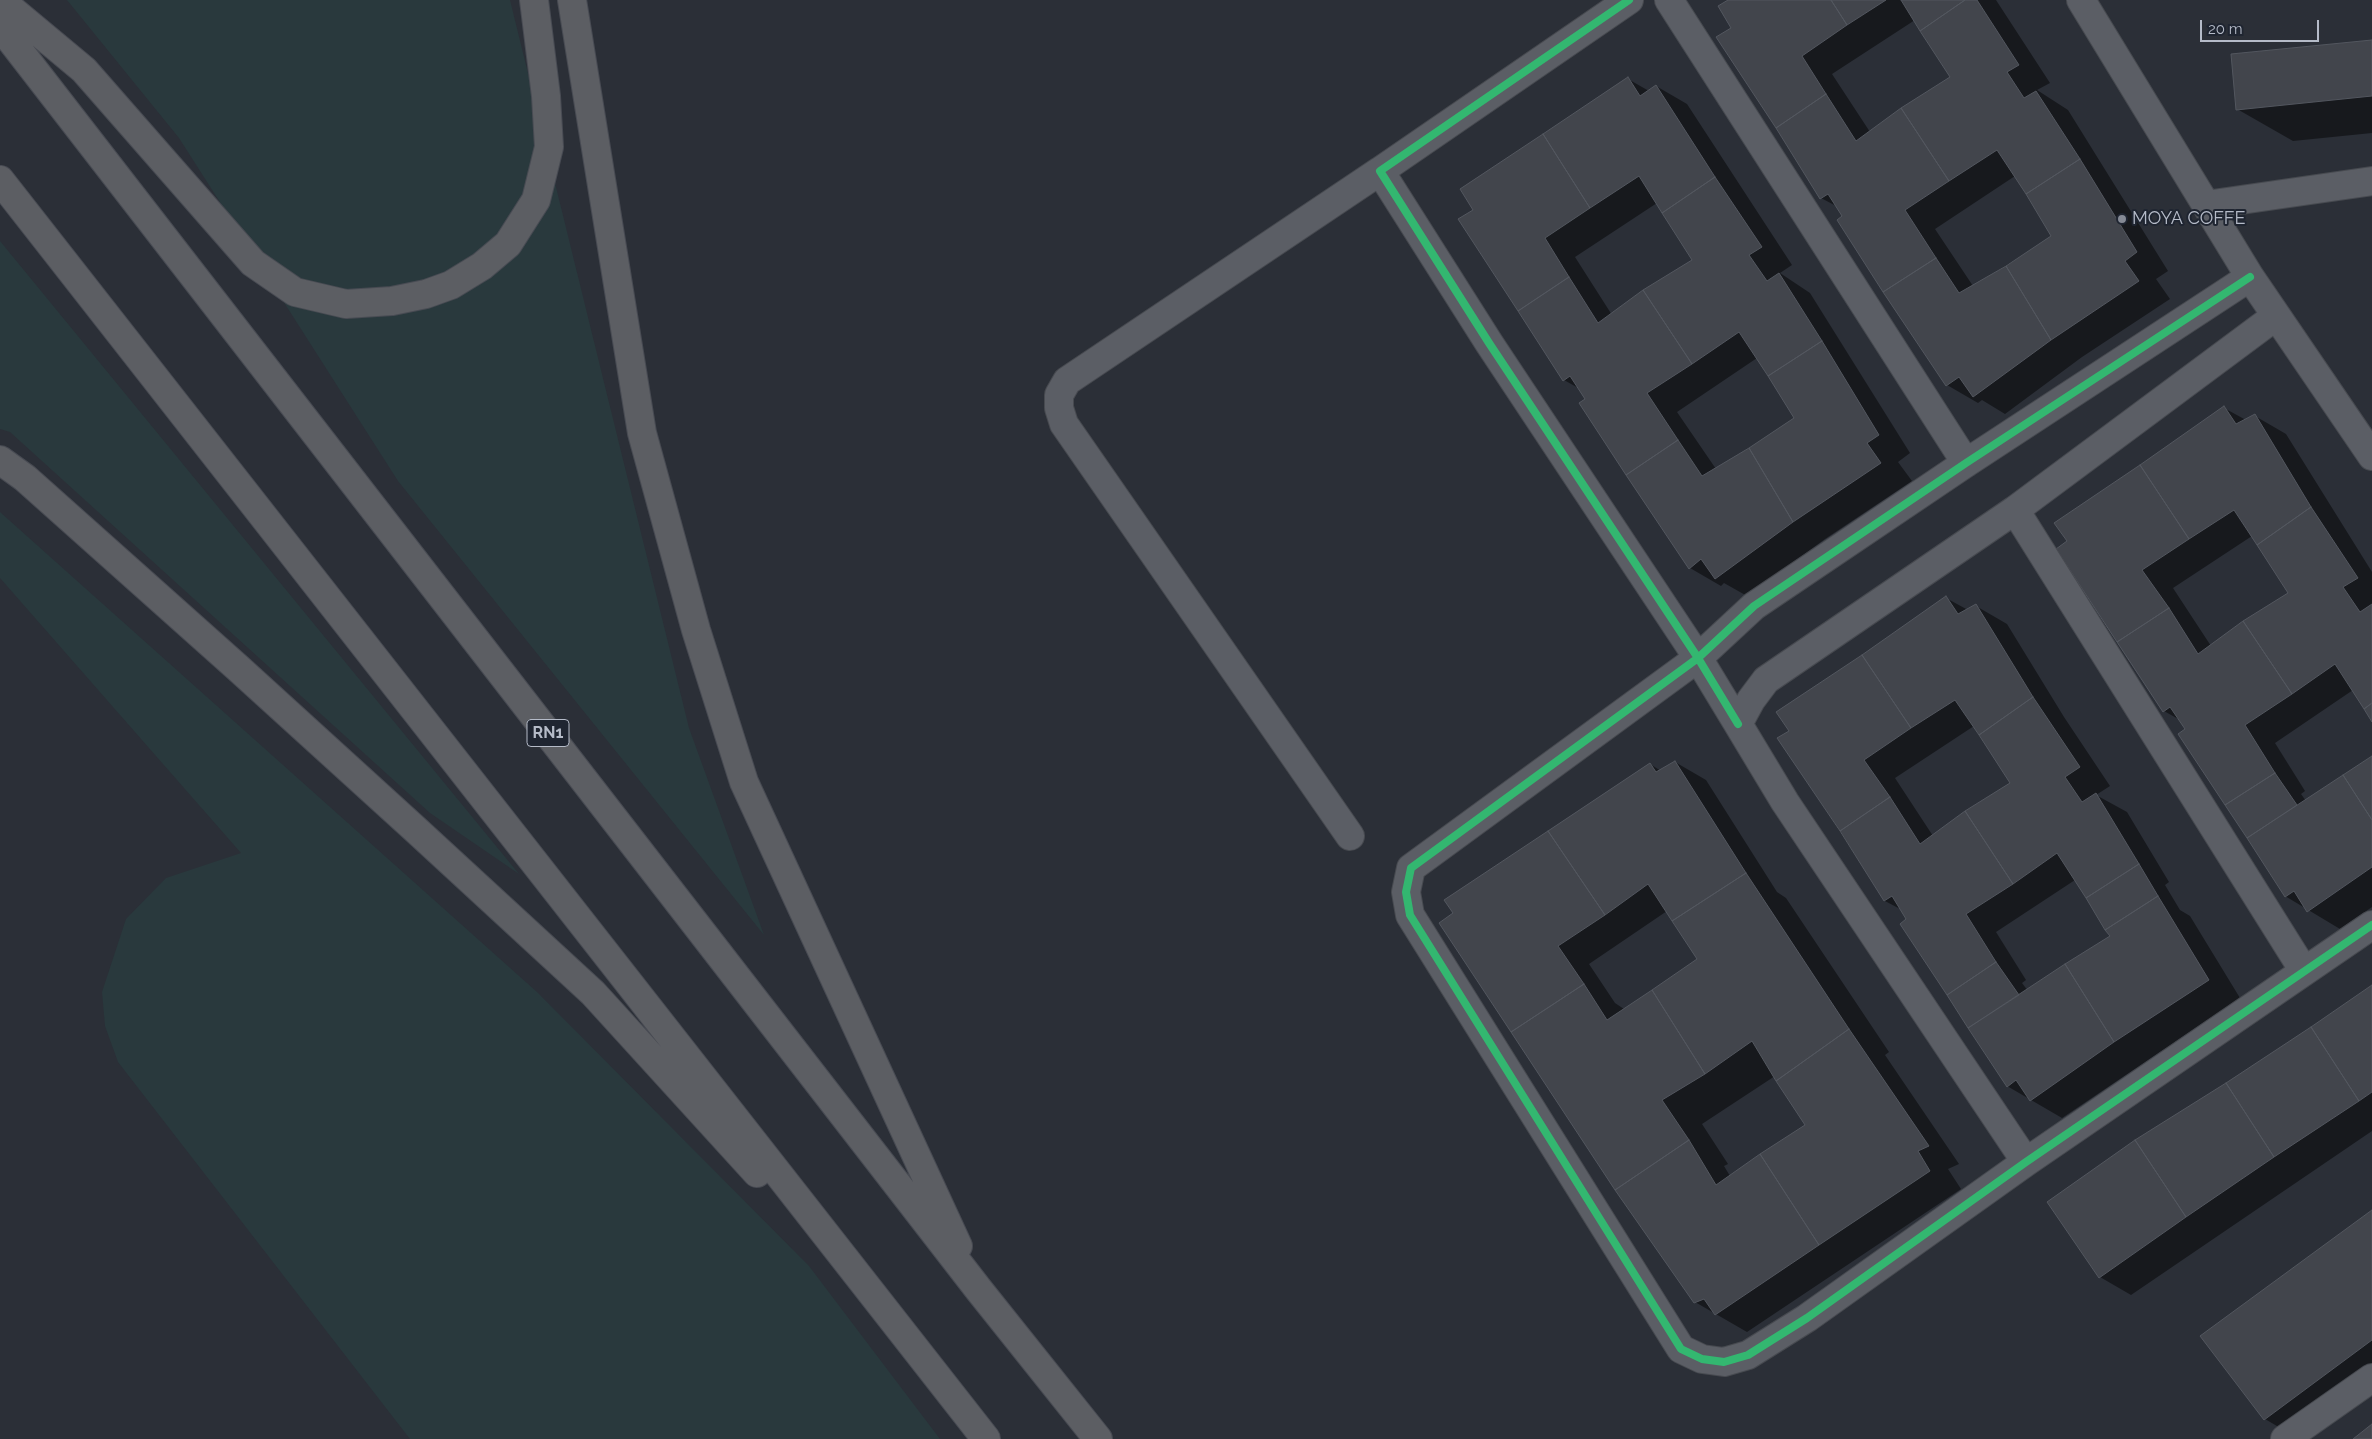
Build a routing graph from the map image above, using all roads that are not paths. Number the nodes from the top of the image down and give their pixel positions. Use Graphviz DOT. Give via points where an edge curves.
graph roads {
  1 [pos="0,0"];
  2 [pos="534,0"];
  3 [pos="572,0"];
  4 [pos="1629,0"];
  5 [pos="1669,0"];
  6 [pos="2081,0"];
  7 [pos="0,26"];
  8 [pos="1380,171"];
  9 [pos="0,180"];
  10 [pos="2372,181"];
  11 [pos="2206,205"];
  12 [pos="2250,277"];
  13 [pos="2276,316"];
  14 [pos="2372,456"];
  15 [pos="0,460"];
  16 [pos="1966,463"];
  17 [pos="2015,510"];
  18 [pos="1698,658"];
  19 [pos="1738,724"];
  20 [pos="1350,836"];
  21 [pos="2372,925"];
  22 [pos="2304,971"];
  23 [pos="2026,1162"];
  24 [pos="979,1290"];
  25 [pos="902,1332"];
  26 [pos="2372,1378"];
  27 [pos="986,1439"];
  28 [pos="1098,1439"];
  29 [pos="2285,1439"];
  1 -- 2 [label="highway" via="84,70 253,263 295,292 346,304 392,301 452,285 508,244 536,200 549,147"];
  3 -- 24 [label="highway" via="642,433 696,630 744,782"];
  4 -- 8 [label="street"];
  5 -- 16 [label="street"];
  6 -- 11 [label="street"];
  7 -- 24 [label="highway, RN1"];
  8 -- 18 [label="street" via="1489,343"];
  8 -- 20 [label="street" via="1067,381 1059,394 1064,424"];
  9 -- 25 [label="highway"];
  10 -- 11 [label="street"];
  11 -- 12 [label="street"];
  12 -- 13 [label="street"];
  12 -- 16 [label="street"];
  13 -- 14 [label="street"];
  13 -- 17 [label="street"];
  15 -- 25 [label="highway" via="319,742 592,994"];
  16 -- 18 [label="street" via="1754,606"];
  17 -- 19 [label="street" via="1766,680"];
  17 -- 22 [label="street"];
  18 -- 19 [label="street"];
  18 -- 23 [label="street" via="1411,868 1406,892 1410,915 1681,1349 1702,1359 1724,1362 1748,1355 1807,1318"];
  19 -- 23 [label="street" via="1785,802"];
  21 -- 22 [label="street"];
  22 -- 23 [label="street"];
  24 -- 28 [label="highway, RN1"];
  25 -- 27 [label="highway"];
  26 -- 29 [label="street"];
}
